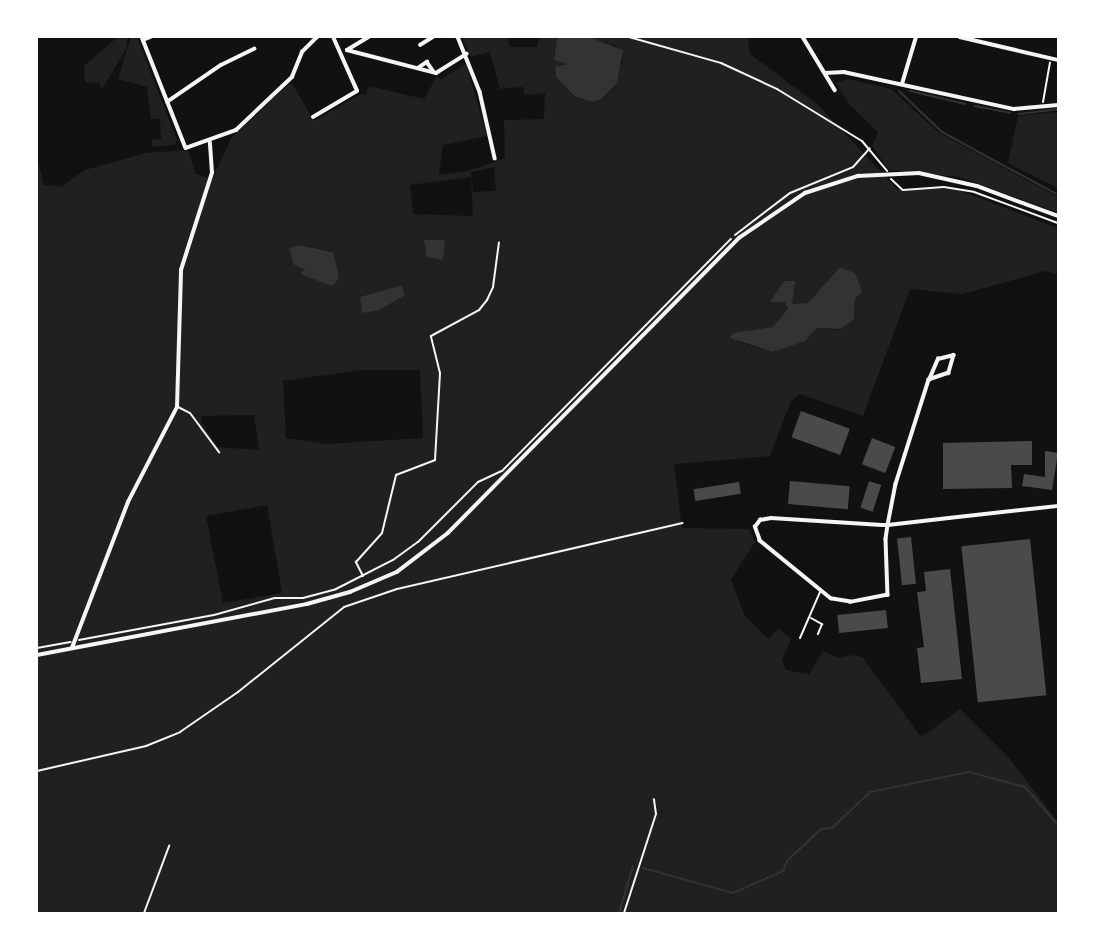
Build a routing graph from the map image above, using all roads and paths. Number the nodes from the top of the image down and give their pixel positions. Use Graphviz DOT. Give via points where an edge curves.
graph roads {
  1 [pos="150,37"];
  2 [pos="317,37"];
  3 [pos="332,37"];
  4 [pos="369,37"];
  5 [pos="433,37"];
  6 [pos="457,37"];
  7 [pos="629,37"];
  8 [pos="803,37"];
  9 [pos="916,37"];
  10 [pos="960,37"];
  11 [pos="142,38"];
  12 [pos="420,45"];
  13 [pos="254,49"];
  14 [pos="345,52"];
  15 [pos="467,54"];
  16 [pos="1051,58"];
  17 [pos="1058,60"];
  18 [pos="418,68"];
  19 [pos="825,73"];
  20 [pos="436,74"];
  21 [pos="902,84"];
  22 [pos="835,90"];
  23 [pos="167,102"];
  24 [pos="1058,105"];
  25 [pos="1043,106"];
  26 [pos="313,117"];
  27 [pos="210,143"];
  28 [pos="870,148"];
  29 [pos="495,158"];
  30 [pos="885,170"];
  31 [pos="891,175"];
  32 [pos="1058,216"];
  33 [pos="1058,223"];
  34 [pos="499,242"];
  35 [pos="929,380"];
  36 [pos="177,407"];
  37 [pos="219,452"];
  38 [pos="1058,506"];
  39 [pos="682,523"];
  40 [pos="888,525"];
  41 [pos="364,577"];
  42 [pos="820,592"];
  43 [pos="809,617"];
  44 [pos="818,634"];
  45 [pos="800,638"];
  46 [pos="74,641"];
  47 [pos="37,648"];
  48 [pos="72,648"];
  49 [pos="37,655"];
  50 [pos="37,771"];
  51 [pos="654,799"];
  52 [pos="169,846"];
  53 [pos="144,913"];
  54 [pos="624,913"];
  1 -- 11 [label="street"];
  2 -- 27 [label="street" via="302,52 292,77 236,131"];
  3 -- 14 [label="street"];
  4 -- 14 [label="street"];
  5 -- 12 [label="street"];
  6 -- 15 [label="street"];
  7 -- 28 [label="path" via="721,63 777,89"];
  8 -- 19 [label="street"];
  9 -- 21 [label="street"];
  10 -- 16 [label="street"];
  11 -- 23 [label="street"];
  13 -- 23 [label="street" via="221,65"];
  14 -- 18 [label="street"];
  14 -- 26 [label="street" via="357,90"];
  15 -- 20 [label="street"];
  15 -- 29 [label="street"];
  16 -- 17 [label="street"];
  16 -- 25 [label="path"];
  18 -- 20 [label="street"];
  18 -- 20 [label="street" via="427,62"];
  19 -- 21 [label="street" via="844,72"];
  19 -- 22 [label="street"];
  21 -- 25 [label="street" via="1014,109"];
  23 -- 27 [label="street" via="186,148"];
  24 -- 25 [label="street"];
  27 -- 36 [label="street" via="212,173 181,270"];
  28 -- 30 [label="path"];
  28 -- 41 [label="path" via="853,167 790,193 742,228 502,471 478,482 418,542"];
  30 -- 31 [label="street"];
  30 -- 48 [label="street" via="813,190 752,227 448,533 397,572 307,604"];
  31 -- 32 [label="street" via="956,180"];
  31 -- 33 [label="path" via="903,190 956,188"];
  34 -- 41 [label="path" via="494,287 487,300 431,336 440,373 435,460 396,475 382,533 356,562"];
  35 -- 35 [label="street" via="949,373 954,355 938,359"];
  35 -- 40 [label="street"];
  36 -- 37 [label="lane" via="190,413"];
  36 -- 46 [label="street" via="128,502"];
  38 -- 40 [label="street"];
  39 -- 50 [label="path" via="397,589 344,607 180,732 146,747"];
  40 -- 42 [label="street" via="888,595 851,602"];
  40 -- 42 [label="street" via="781,518 757,523 760,541"];
  41 -- 46 [label="path" via="303,598 275,598 214,615"];
  42 -- 43 [label="lane"];
  43 -- 44 [label="lane" via="822,624"];
  43 -- 45 [label="lane"];
  46 -- 47 [label="path"];
  46 -- 48 [label="street"];
  48 -- 49 [label="street"];
  51 -- 54 [label="path" via="656,814"];
  52 -- 53 [label="path"];
}
